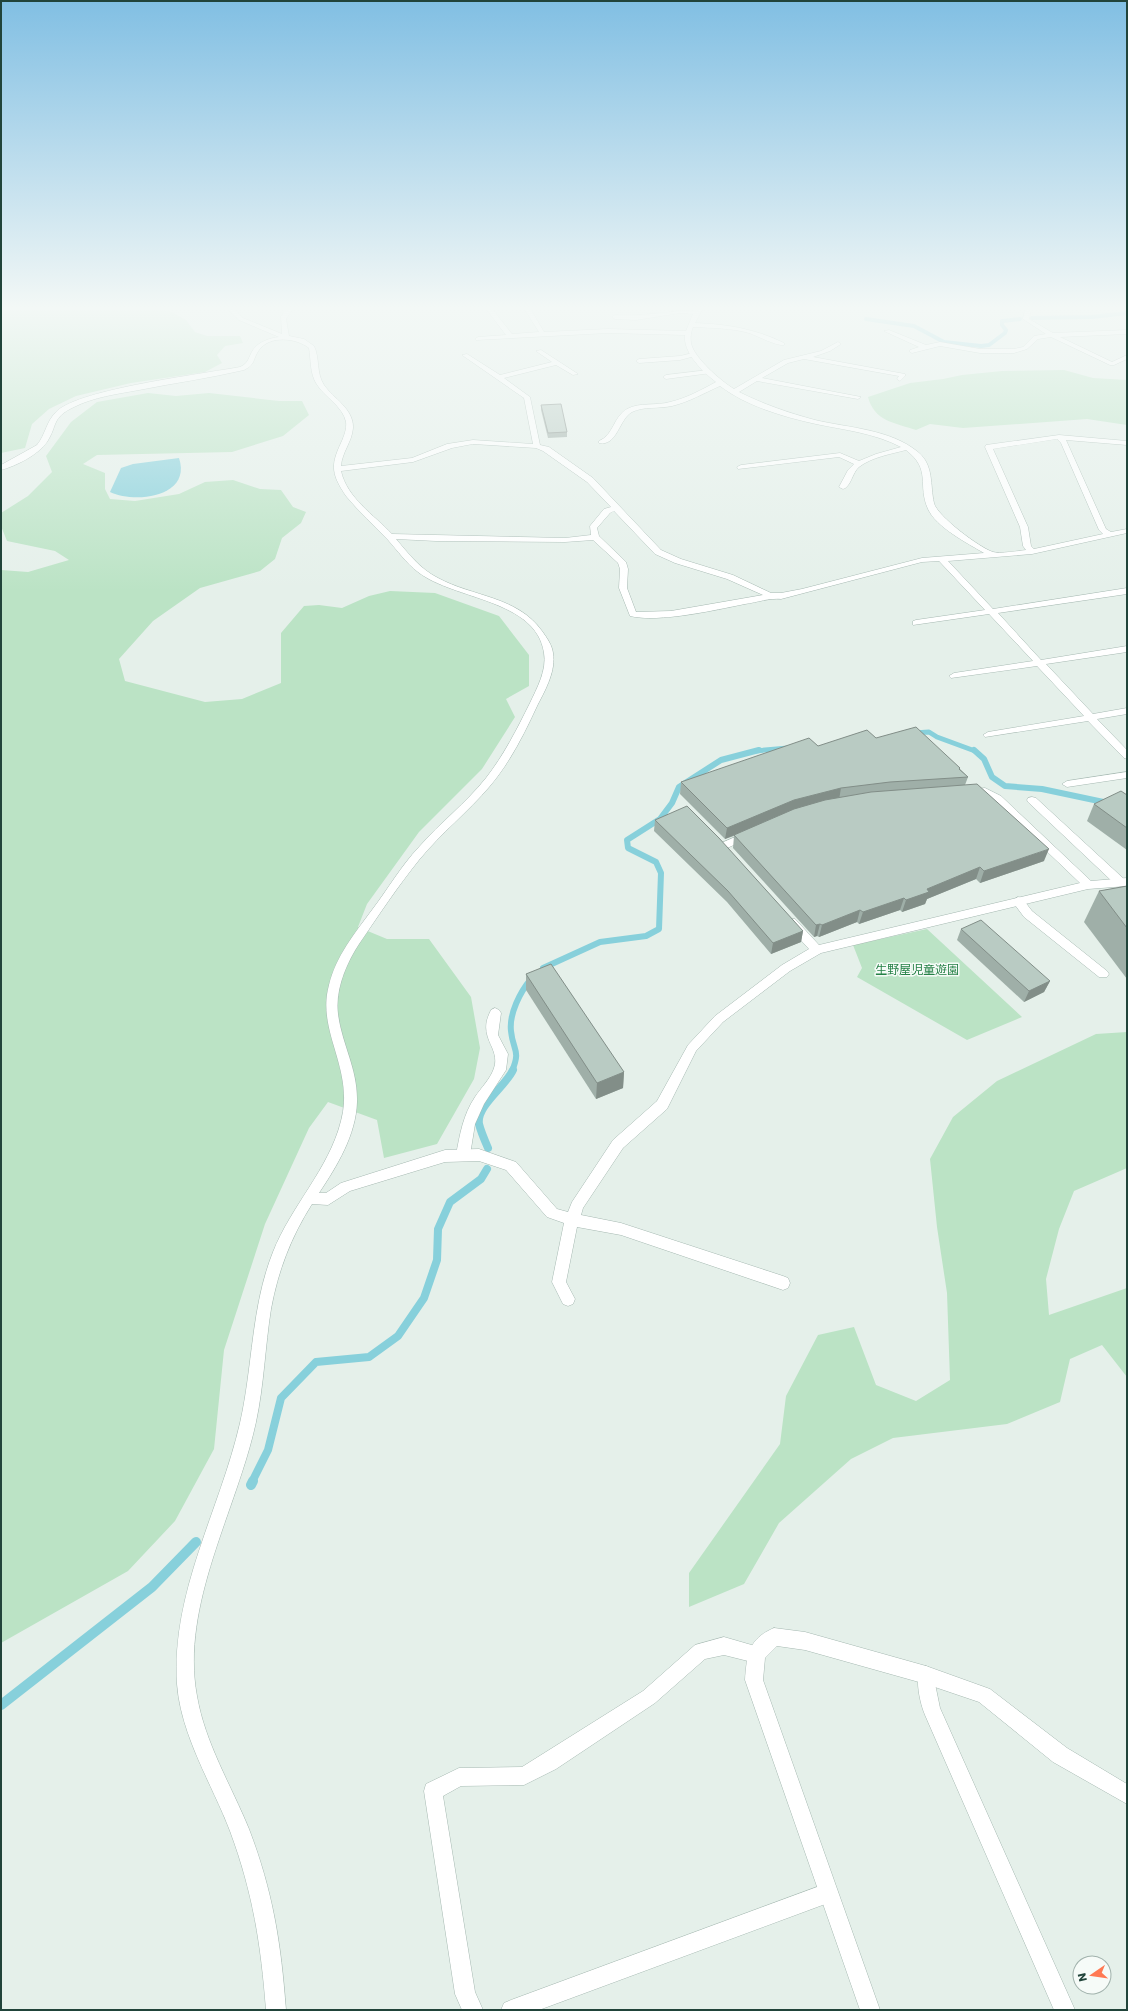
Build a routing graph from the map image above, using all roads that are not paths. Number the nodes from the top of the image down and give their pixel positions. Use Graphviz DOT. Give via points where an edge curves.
graph roads {
  1 [pos="76,404"];
  2 [pos="337,404"];
  3 [pos="528,404"];
  4 [pos="672,404"];
  5 [pos="762,404"];
  6 [pos="1059,437"];
  7 [pos="601,442"];
  8 [pos="1127,443"];
  9 [pos="537,446"];
  10 [pos="908,448"];
  11 [pos="859,464"];
  12 [pos="741,467"];
  13 [pos="1,468"];
  14 [pos="337,470"];
  15 [pos="843,486"];
  16 [pos="616,508"];
  17 [pos="1127,531"];
  18 [pos="1110,535"];
  19 [pos="389,537"];
  20 [pos="595,537"];
  21 [pos="1032,552"];
  22 [pos="992,556"];
  23 [pos="942,558"];
  24 [pos="1127,591"];
  25 [pos="769,595"];
  26 [pos="990,612"];
  27 [pos="916,623"];
  28 [pos="1127,649"];
  29 [pos="1039,663"];
  30 [pos="954,676"];
  31 [pos="1127,711"];
  32 [pos="1090,717"];
  33 [pos="988,735"];
  34 [pos="1127,756"];
  35 [pos="1127,775"];
  36 [pos="1067,784"];
  37 [pos="963,792"];
  38 [pos="1032,800"];
  39 [pos="759,830"];
  40 [pos="733,857"];
  41 [pos="1123,882"];
  42 [pos="1088,885"];
  43 [pos="1018,902"];
  44 [pos="786,916"];
  45 [pos="818,950"];
  46 [pos="1103,974"];
  47 [pos="495,1013"];
  48 [pos="463,1155"];
  49 [pos="309,1198"];
  50 [pos="572,1220"];
  51 [pos="783,1283"];
  52 [pos="568,1299"];
  53 [pos="756,1654"];
  54 [pos="926,1675"];
  55 [pos="1127,1795"];
  56 [pos="828,1893"];
  57 [pos="276,2010"];
  58 [pos="473,2010"];
  59 [pos="511,2010"];
  60 [pos="870,2010"];
  61 [pos="1065,2010"];
  1 -- 13 [label="street" via="60,412 51,422 40,447"];
  2 -- 14 [label="street" via="349,422 349,430 337,459"];
  3 -- 9 [label="street"];
  4 -- 7 [label="street" via="635,408 627,412 608,440"];
  5 -- 10 [label="street" via="792,416 854,429"];
  6 -- 8 [label="street"];
  6 -- 18 [label="street" via="1064,442 1104,530"];
  6 -- 21 [label="street" via="989,446 1024,527 1027,546"];
  9 -- 14 [label="street" via="473,442 450,446 413,460"];
  9 -- 16 [label="street" via="546,449 590,480"];
  10 -- 11 [label="street" via="880,455"];
  10 -- 22 [label="street" via="918,455 925,466 932,509 937,516"];
  11 -- 12 [label="street" via="840,454"];
  11 -- 15 [label="street"];
  14 -- 19 [label="street" via="338,477 361,510"];
  16 -- 20 [label="street" via="607,511 597,520 592,528"];
  16 -- 25 [label="street" via="658,552 730,577"];
  17 -- 18 [label="street"];
  18 -- 21 [label="street"];
  19 -- 20 [label="street" via="542,540"];
  19 -- 49 [label="street" via="418,569 430,578 452,588 507,605 523,614 535,624 546,643 550,658 546,676 501,766 486,785 415,858 353,944 339,971 332,999 332,1019 346,1059 351,1091 349,1116 338,1152"];
  20 -- 25 [label="street" via="622,562 623,588 633,614 653,617 677,614 725,607"];
  21 -- 22 [label="street"];
  22 -- 23 [label="street"];
  23 -- 25 [label="street" via="922,560 802,592 781,596"];
  23 -- 26 [label="street"];
  24 -- 26 [label="street"];
  26 -- 27 [label="street"];
  26 -- 29 [label="street"];
  28 -- 29 [label="street"];
  29 -- 30 [label="street"];
  29 -- 32 [label="street"];
  31 -- 32 [label="street"];
  32 -- 33 [label="street"];
  32 -- 34 [label="street"];
  35 -- 36 [label="street"];
  37 -- 42 [label="street" via="986,791 997,798"];
  38 -- 41 [label="street"];
  39 -- 40 [label="street" via="720,843"];
  41 -- 42 [label="street"];
  42 -- 43 [label="street"];
  43 -- 45 [label="street"];
  43 -- 46 [label="street" via="1028,914"];
  44 -- 45 [label="street"];
  45 -- 50 [label="street" via="764,983 719,1019 692,1048 662,1105 618,1144 577,1206"];
  47 -- 48 [label="street" via="491,1026 492,1041 502,1054 500,1070 479,1101 468,1124"];
  48 -- 49 [label="street" via="445,1156 346,1187 328,1199"];
  48 -- 50 [label="street" via="479,1155 511,1166 552,1213"];
  49 -- 57 [label="street" via="293,1222 273,1272 259,1335 257,1373 248,1421 233,1480 201,1573 188,1629 186,1682 197,1730 255,1874 270,1933"];
  50 -- 51 [label="street" via="621,1229"];
  50 -- 52 [label="street" via="559,1282"];
  53 -- 54 [label="street" via="774,1637 805,1641"];
  53 -- 56 [label="street" via="754,1680"];
  53 -- 58 [label="street" via="724,1646 702,1651 649,1697 524,1776 459,1777 433,1791 465,1994"];
  54 -- 55 [label="street" via="984,1695 1060,1755"];
  54 -- 61 [label="street" via="931,1709"];
  56 -- 59 [label="street"];
  56 -- 60 [label="street"];
}
